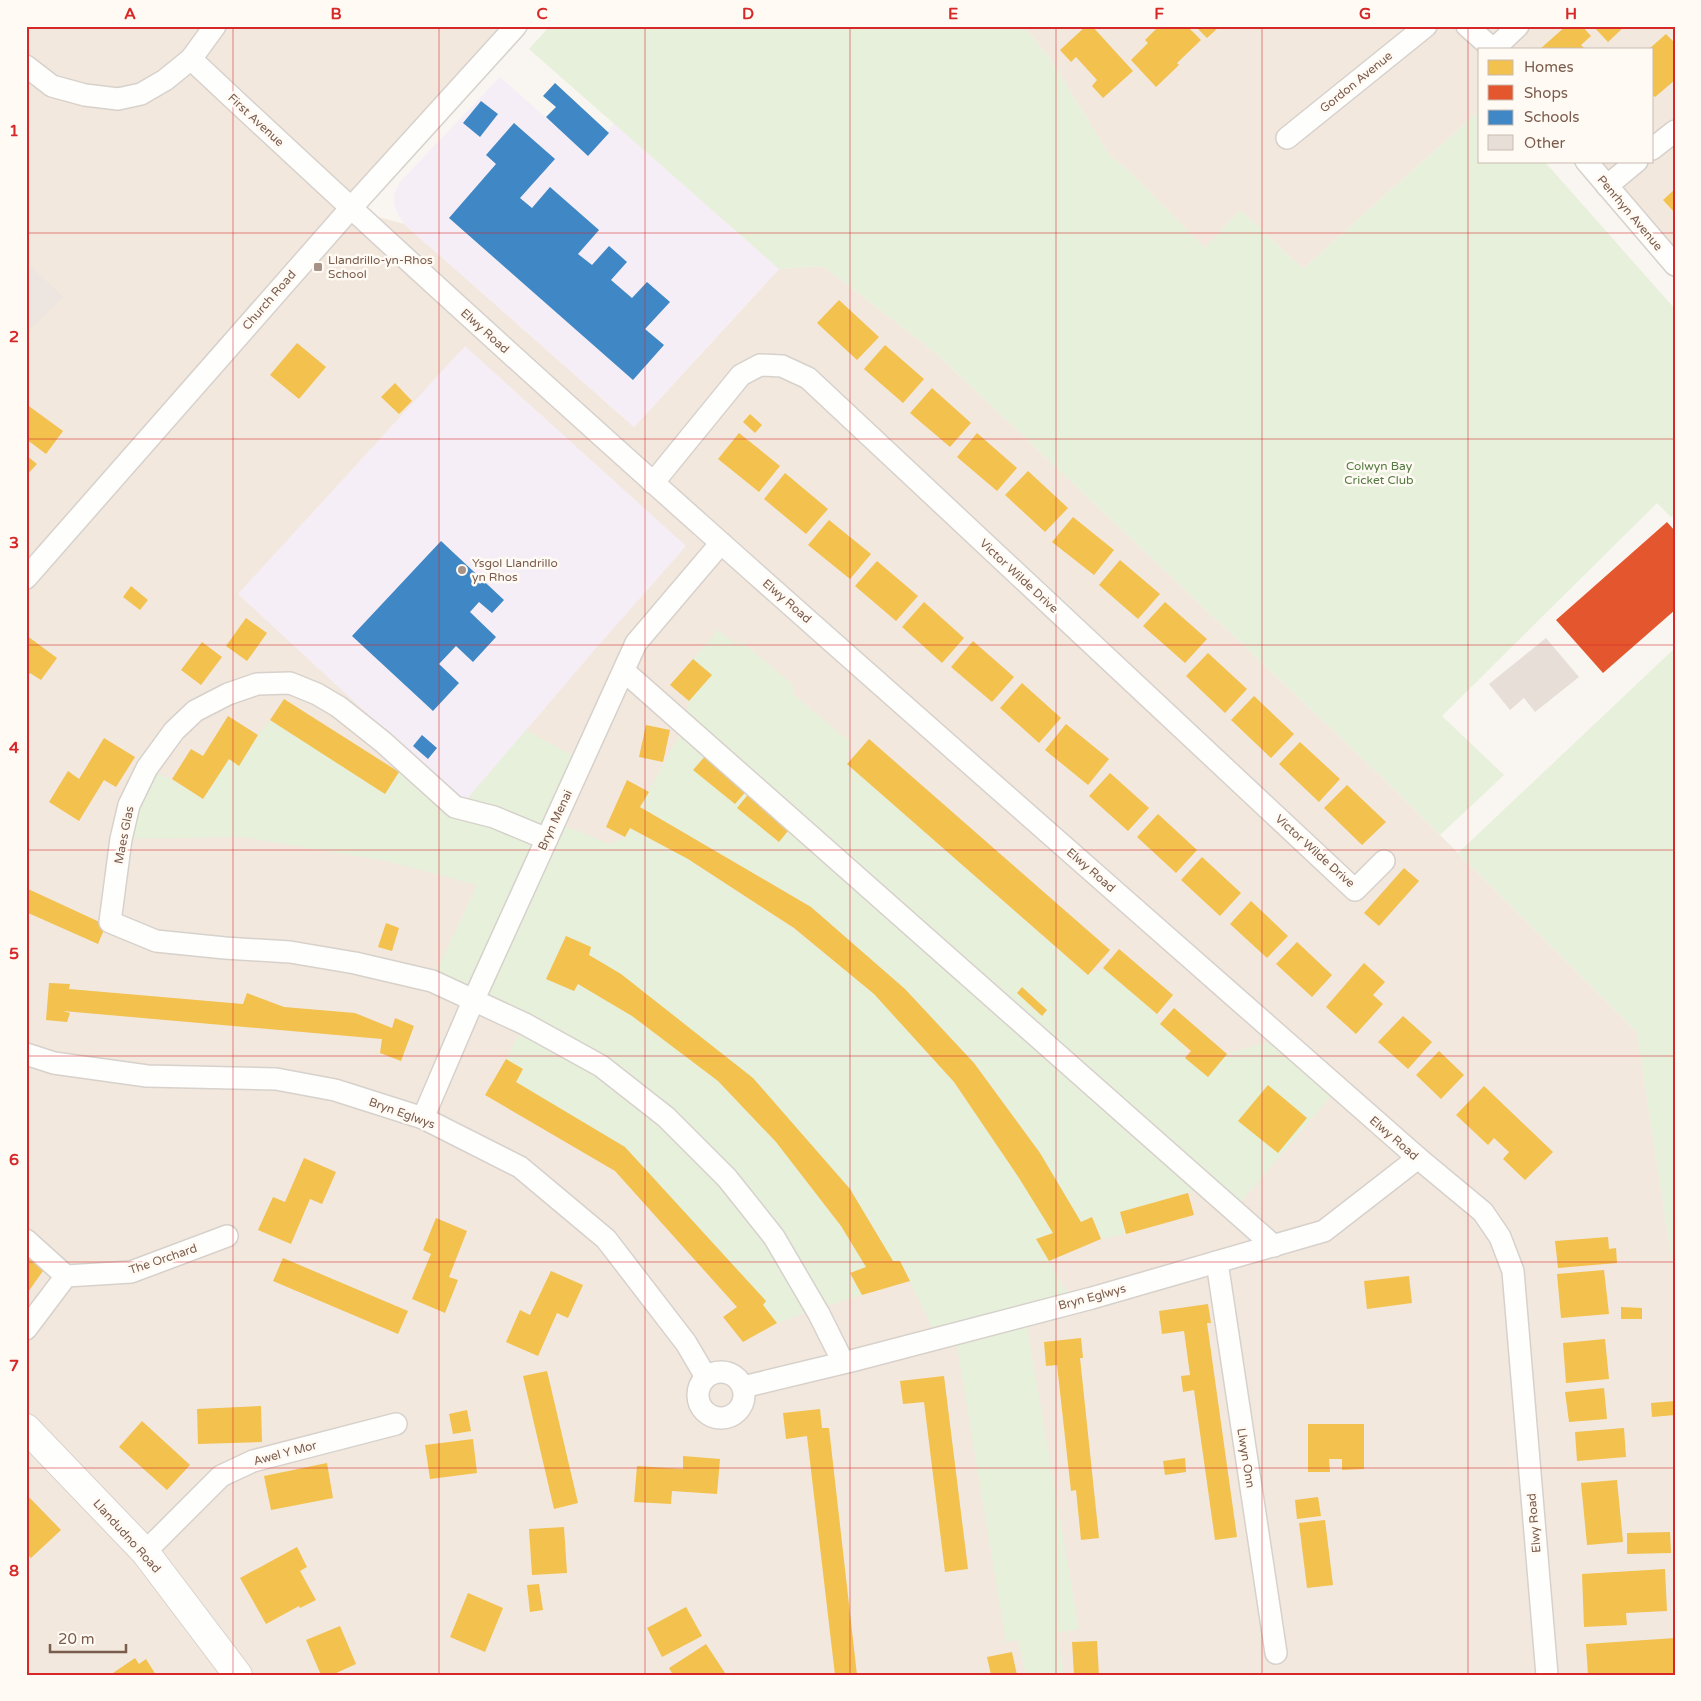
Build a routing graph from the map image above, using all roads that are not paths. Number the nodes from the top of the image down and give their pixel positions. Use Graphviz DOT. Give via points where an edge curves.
graph roads {
  1 [pos="215,26"];
  2 [pos="516,26"];
  3 [pos="1426,26"];
  4 [pos="1467,26"];
  5 [pos="1518,26"];
  6 [pos="1492,48"];
  7 [pos="1494,48"];
  8 [pos="191,59"];
  9 [pos="26,66"];
  10 [pos="1675,130"];
  11 [pos="1287,138"];
  12 [pos="1654,147"];
  13 [pos="1587,162"];
  14 [pos="1636,162"];
  15 [pos="1607,186"];
  16 [pos="350,209"];
  17 [pos="1675,266"];
  18 [pos="653,483"];
  19 [pos="721,543"];
  20 [pos="26,578"];
  21 [pos="624,671"];
  22 [pos="547,839"];
  23 [pos="1384,861"];
  24 [pos="474,999"];
  25 [pos="26,1054"];
  26 [pos="423,1118"];
  27 [pos="1418,1158"];
  28 [pos="228,1236"];
  29 [pos="26,1240"];
  30 [pos="1274,1246"];
  31 [pos="1217,1262"];
  32 [pos="66,1276"];
  33 [pos="26,1329"];
  34 [pos="843,1362"];
  35 [pos="706,1377"];
  36 [pos="743,1387"];
  37 [pos="396,1424"];
  38 [pos="26,1428"];
  39 [pos="145,1552"];
  40 [pos="1276,1653"];
  41 [pos="238,1675"];
  42 [pos="1547,1675"];
  1 -- 8 [label="street"];
  2 -- 16 [label="street, Church Road"];
  3 -- 11 [label="street, Gordon Avenue"];
  4 -- 6 [label="street"];
  5 -- 7 [label="street"];
  8 -- 9 [label="street" via="141,94 118,99 52,86"];
  8 -- 16 [label="street, First Avenue"];
  10 -- 12 [label="street"];
  13 -- 15 [label="street, Penrhyn Avenue"];
  14 -- 15 [label="street"];
  15 -- 17 [label="street, Penrhyn Avenue"];
  16 -- 18 [label="street, Elwy Road"];
  16 -- 20 [label="street, Church Road"];
  18 -- 19 [label="street, Elwy Road"];
  18 -- 23 [label="street, Victor Wilde Drive" via="741,376 760,365 782,366 808,378 1355,890"];
  19 -- 21 [label="street, Bryn Menai" via="636,643"];
  19 -- 27 [label="street, Elwy Road"];
  21 -- 22 [label="street, Bryn Menai"];
  21 -- 30 [label="street"];
  22 -- 24 [label="street, Bryn Menai"];
  22 -- 24 [label="street, Maes Glas" via="494,817 455,808 339,707 290,683 258,684 195,710 174,731 147,768 129,805 110,922 156,941 290,952 355,963 432,981"];
  24 -- 26 [label="street, Bryn Menai"];
  24 -- 34 [label="street" via="600,1066 666,1117 727,1178 774,1237 820,1314"];
  25 -- 26 [label="street, Bryn Eglwys" via="54,1063 147,1076 276,1079 335,1090"];
  26 -- 35 [label="street, Bryn Eglwys" via="520,1167 606,1239 686,1343"];
  27 -- 30 [label="street, Bryn Eglwys" via="1324,1231"];
  27 -- 42 [label="street, Elwy Road" via="1483,1212 1500,1237 1513,1271"];
  28 -- 32 [label="street, The Orchard" via="131,1272"];
  29 -- 32 [label="street"];
  30 -- 31 [label="street, Bryn Eglwys"];
  31 -- 34 [label="street, Bryn Eglwys"];
  31 -- 40 [label="street, Llwyn Onn"];
  32 -- 33 [label="street"];
  34 -- 36 [label="street, Bryn Eglwys"];
  35 -- 36 [label="street" via="714,1373 730,1374"];
  35 -- 36 [label="street" via="698,1390 698,1398 701,1408 714,1417 727,1418 737,1411 743,1401"];
  37 -- 39 [label="street, Awel Y Mor" via="253,1461 221,1476"];
  38 -- 39 [label="main road, Llandudno Road"];
  39 -- 41 [label="main road, Llandudno Road"];
}
